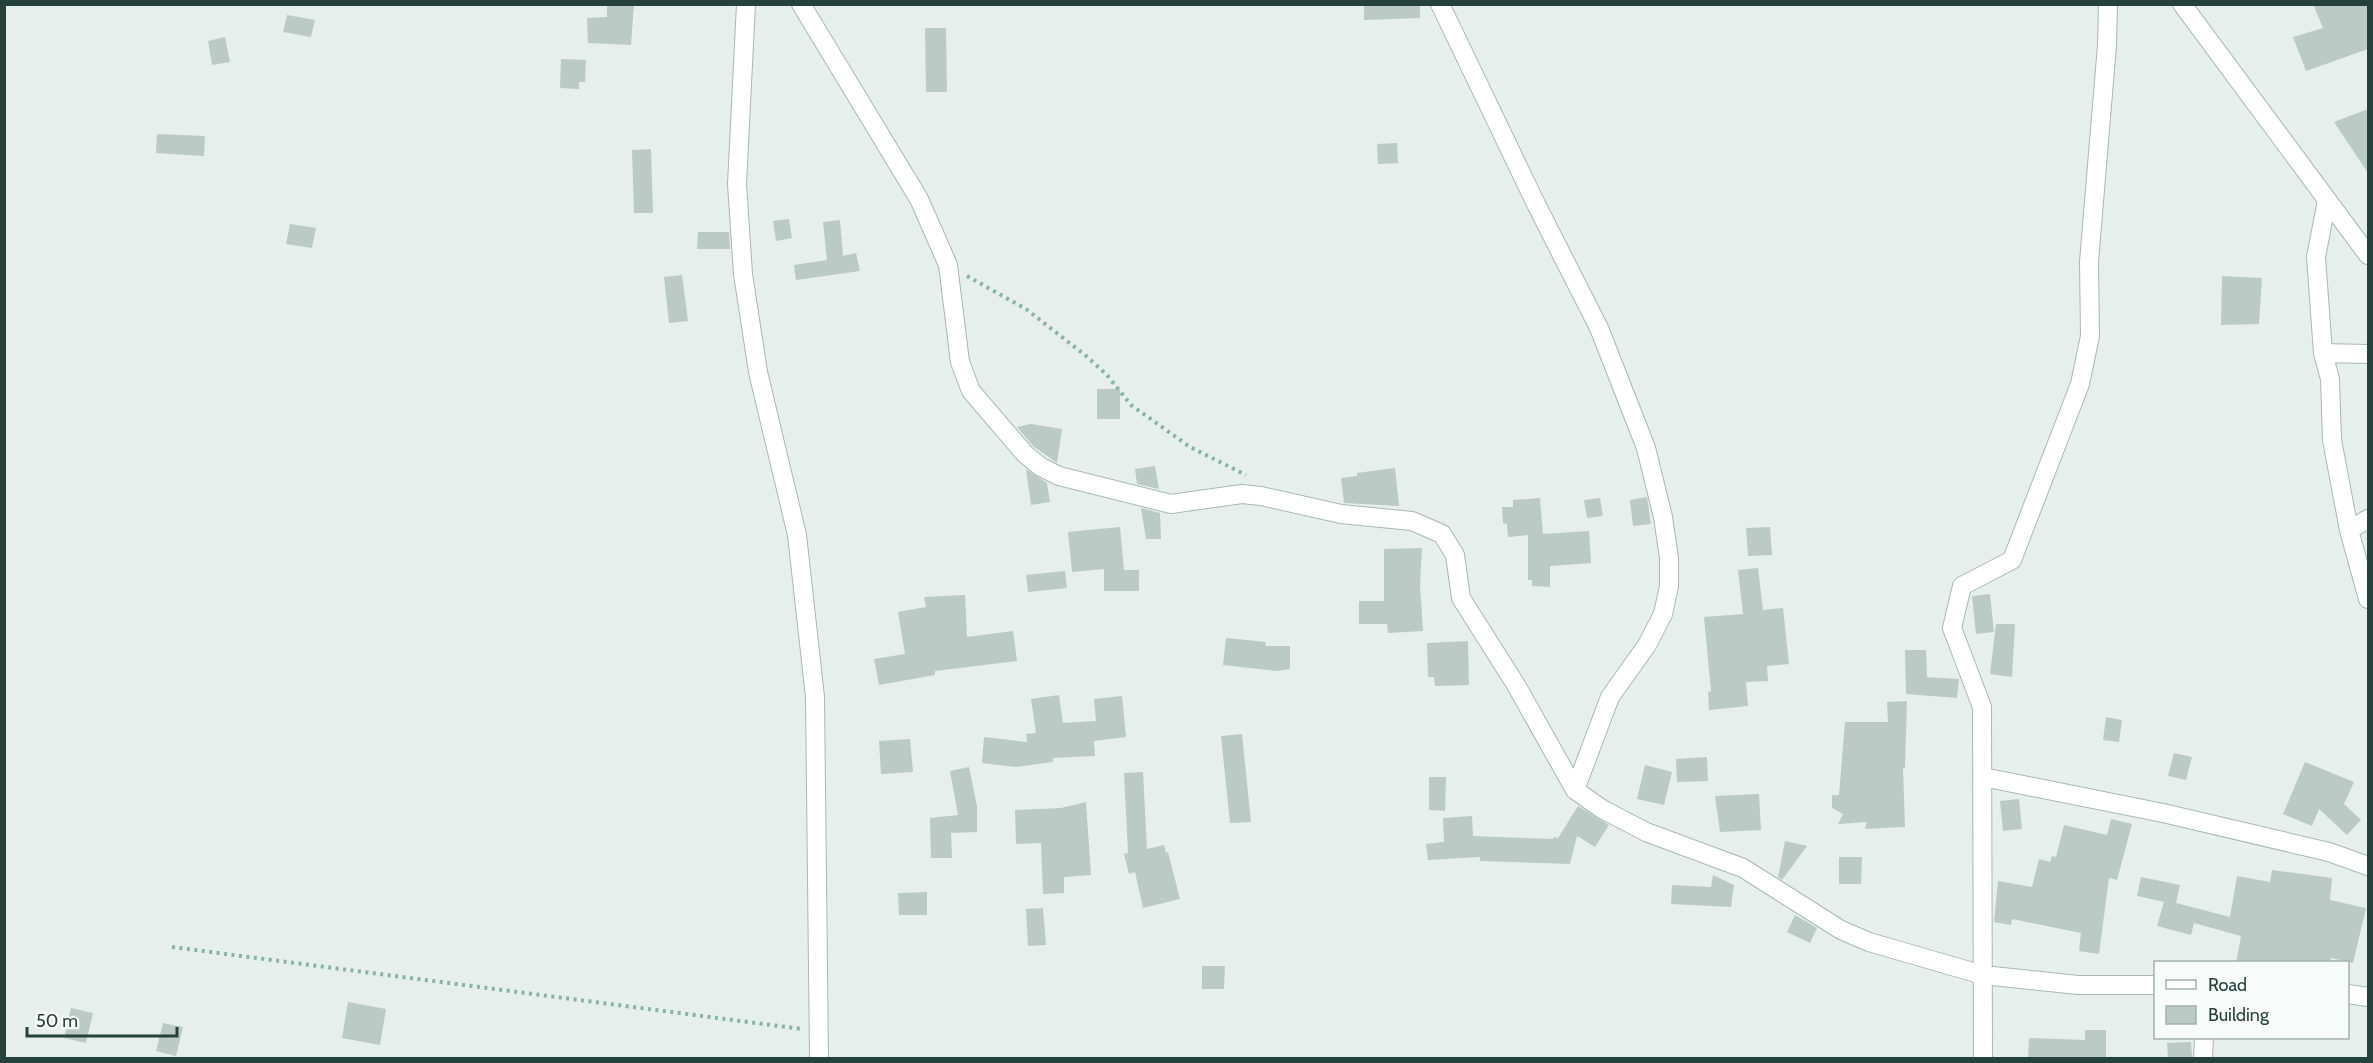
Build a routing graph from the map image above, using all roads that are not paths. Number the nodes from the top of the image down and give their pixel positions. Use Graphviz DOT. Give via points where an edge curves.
graph roads {
  1 [pos="746,4"];
  2 [pos="801,4"];
  3 [pos="1440,4"];
  4 [pos="2108,4"];
  5 [pos="2182,4"];
  6 [pos="2327,200"];
  7 [pos="2368,255"];
  8 [pos="2323,353"];
  9 [pos="2368,354"];
  10 [pos="2368,519"];
  11 [pos="2349,530"];
  12 [pos="2368,599"];
  13 [pos="1983,777"];
  14 [pos="1575,790"];
  15 [pos="2368,866"];
  16 [pos="1983,975"];
  17 [pos="2154,985"];
  18 [pos="2349,994"];
  19 [pos="2368,998"];
  20 [pos="2204,1039"];
  21 [pos="819,1059"];
  22 [pos="1983,1059"];
  23 [pos="2203,1059"];
  1 -- 21 [label="street" via="739,207 743,274 758,372 797,535 815,698"];
  2 -- 14 [label="street" via="919,199 948,265 960,362 972,390 1026,454 1059,476 1171,504 1242,494 1341,514 1412,521 1442,534 1455,555 1461,598"];
  3 -- 14 [label="street" via="1599,328 1646,448 1663,517 1669,558 1663,614 1647,645 1610,698"];
  4 -- 13 [label="street" via="2089,262 2090,336 2080,384 2012,560 1962,586 1952,628 1982,706"];
  5 -- 6 [label="street"];
  6 -- 7 [label="street"];
  6 -- 8 [label="street" via="2316,257"];
  8 -- 9 [label="street"];
  8 -- 11 [label="street" via="2331,379 2332,440"];
  10 -- 11 [label="street"];
  11 -- 12 [label="street"];
  13 -- 15 [label="street" via="2163,813 2329,852"];
  13 -- 16 [label="street"];
  14 -- 16 [label="street" via="1646,832 1743,868 1841,930"];
  16 -- 17 [label="street" via="2078,985"];
  16 -- 22 [label="street"];
  18 -- 19 [label="street"];
  20 -- 23 [label="street"];
}
